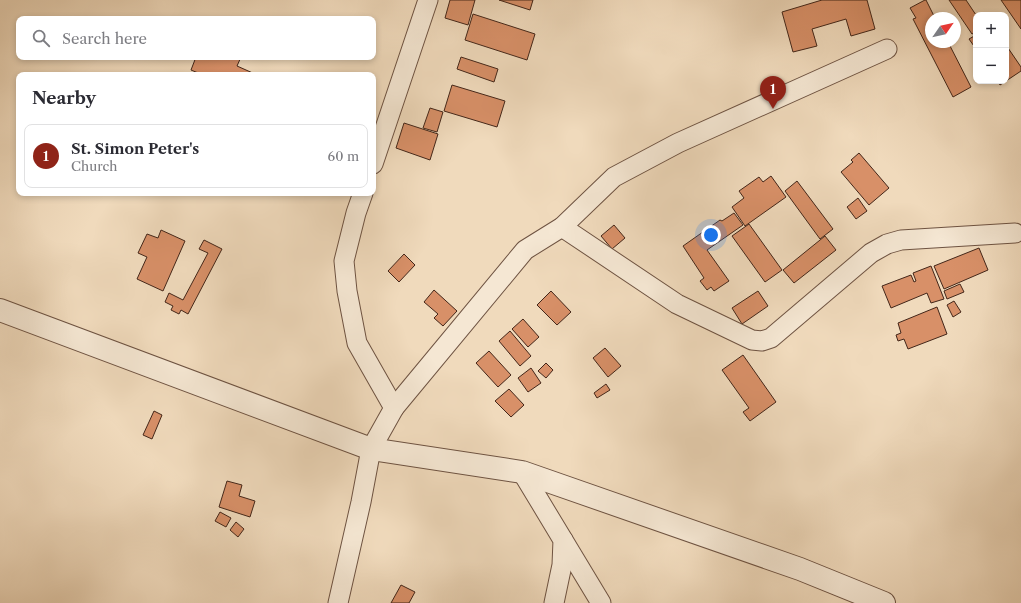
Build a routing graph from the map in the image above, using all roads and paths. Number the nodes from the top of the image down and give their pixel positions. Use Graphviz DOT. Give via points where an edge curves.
graph roads {
  1 [pos="428,0"];
  2 [pos="888,49"];
  3 [pos="376,155"];
  4 [pos="362,196"];
  5 [pos="562,227"];
  6 [pos="1014,233"];
  7 [pos="0,310"];
  8 [pos="394,408"];
  9 [pos="371,449"];
  10 [pos="522,472"];
  11 [pos="563,540"];
  12 [pos="338,603"];
  13 [pos="554,603"];
  14 [pos="601,603"];
  15 [pos="884,603"];
  1 -- 3 [label="street"];
  2 -- 5 [label="street" via="678,143 614,177"];
  4 -- 8 [label="street" via="344,261 347,291 357,343"];
  5 -- 6 [label="street" via="677,304 752,340 762,341 771,338 871,253 887,244 901,240"];
  5 -- 8 [label="street" via="525,250"];
  7 -- 9 [label="street"];
  8 -- 9 [label="street"];
  9 -- 10 [label="street"];
  9 -- 12 [label="street"];
  10 -- 11 [label="street"];
  10 -- 15 [label="street" via="800,570"];
  11 -- 13 [label="street" via="562,565"];
  11 -- 14 [label="street"];
}
